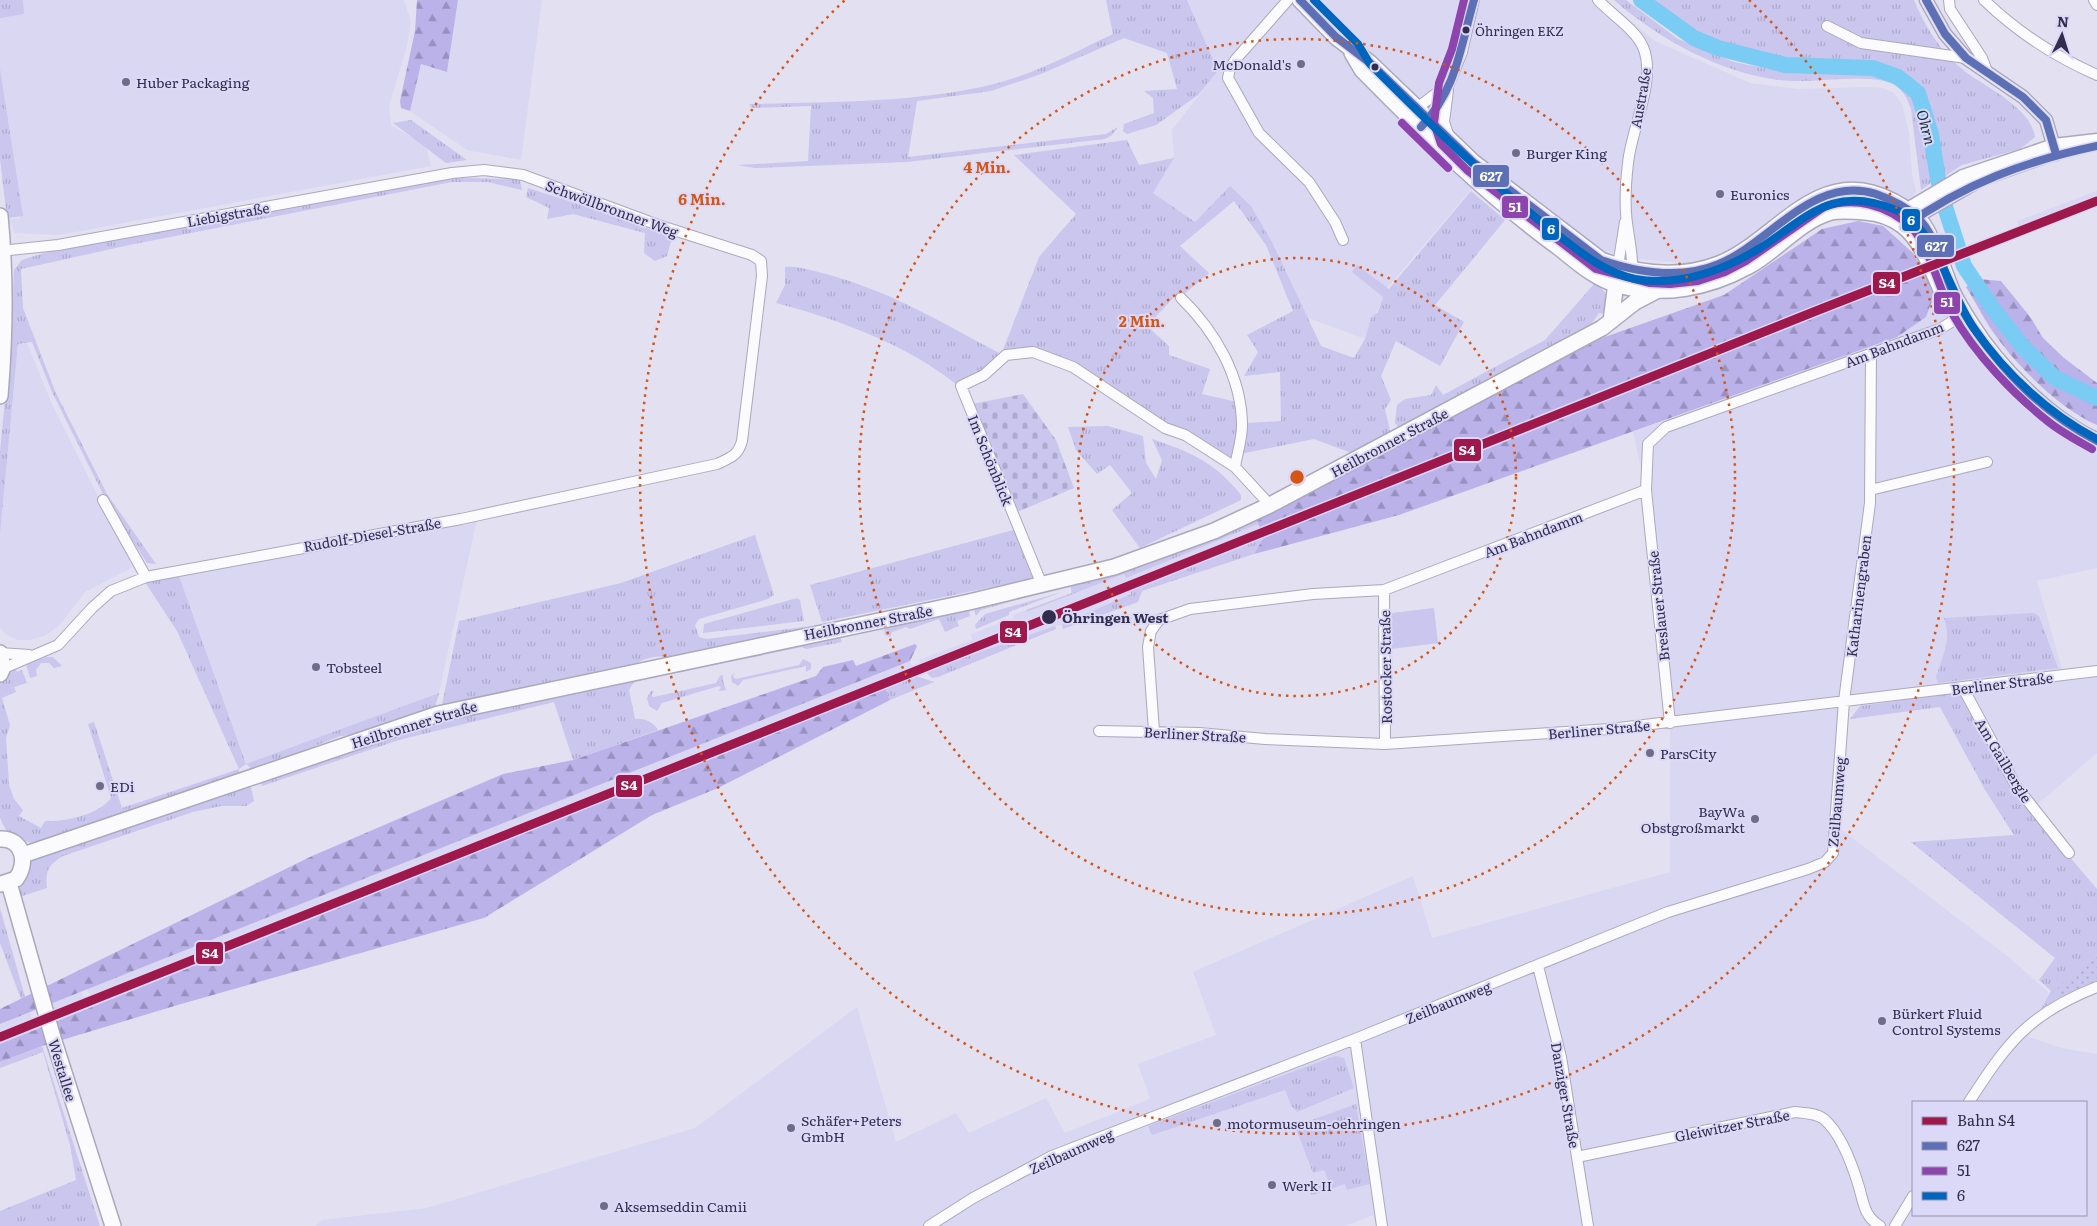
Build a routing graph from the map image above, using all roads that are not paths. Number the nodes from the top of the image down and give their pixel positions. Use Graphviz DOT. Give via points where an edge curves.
graph roads {
  1 [pos="1288,0"];
  2 [pos="1300,0"];
  3 [pos="1474,0"];
  4 [pos="1598,0"];
  5 [pos="1926,0"];
  6 [pos="1949,0"];
  7 [pos="1984,0"];
  8 [pos="2094,0"];
  9 [pos="2097,5"];
  10 [pos="1827,26"];
  11 [pos="1966,58"];
  12 [pos="1988,74"];
  13 [pos="2097,75"];
  14 [pos="1449,84"];
  15 [pos="1413,112"];
  16 [pos="1424,124"];
  17 [pos="1450,140"];
  18 [pos="2097,140"];
  19 [pos="2097,146"];
  20 [pos="2055,150"];
  21 [pos="452,173"];
  22 [pos="1928,203"];
  23 [pos="1626,214"];
  24 [pos="0,216"];
  25 [pos="1905,219"];
  26 [pos="1343,240"];
  27 [pos="2,250"];
  28 [pos="1625,268"];
  29 [pos="1623,286"];
  30 [pos="1656,291"];
  31 [pos="1181,298"];
  32 [pos="1624,310"];
  33 [pos="1956,319"];
  34 [pos="1611,321"];
  35 [pos="1871,353"];
  36 [pos="0,396"];
  37 [pos="2097,441"];
  38 [pos="2097,450"];
  39 [pos="734,456"];
  40 [pos="1986,462"];
  41 [pos="1235,467"];
  42 [pos="1646,490"];
  43 [pos="1870,490"];
  44 [pos="103,500"];
  45 [pos="1270,505"];
  46 [pos="146,577"];
  47 [pos="1042,585"];
  48 [pos="1384,590"];
  49 [pos="33,655"];
  50 [pos="1,662"];
  51 [pos="2097,671"];
  52 [pos="1964,688"];
  53 [pos="1844,701"];
  54 [pos="1670,723"];
  55 [pos="1099,731"];
  56 [pos="1154,731"];
  57 [pos="1386,744"];
  58 [pos="0,839"];
  59 [pos="2069,853"];
  60 [pos="23,855"];
  61 [pos="4,884"];
  62 [pos="1538,966"];
  63 [pos="2097,987"];
  64 [pos="1355,1039"];
  65 [pos="1971,1101"];
  66 [pos="1577,1157"];
  67 [pos="1912,1198"];
  68 [pos="113,1226"];
  69 [pos="928,1226"];
  70 [pos="1382,1226"];
  71 [pos="1588,1226"];
  72 [pos="1880,1226"];
  73 [pos="1895,1226"];
  1 -- 26 [label="street" via="1236,59 1228,73 1231,86 1260,133 1309,182"];
  2 -- 15 [label="main road" via="1350,50 1370,63"];
  3 -- 14 [label="street" via="1462,52"];
  4 -- 23 [label="street, Austraße" via="1637,38 1647,62 1646,81 1628,161"];
  5 -- 11 [label="street" via="1945,34"];
  6 -- 12 [label="street" via="1950,9 1982,58"];
  7 -- 13 [label="street" via="2029,39"];
  8 -- 9 [label="street"];
  10 -- 11 [label="street" via="1861,44"];
  11 -- 12 [label="street"];
  12 -- 20 [label="street" via="2023,97 2046,120"];
  14 -- 15 [label="street"];
  14 -- 16 [label="street"];
  14 -- 17 [label="street" via="1444,122"];
  15 -- 16 [label="main road"];
  16 -- 17 [label="main road"];
  16 -- 29 [label="main road" via="1477,182 1540,234 1599,277"];
  17 -- 28 [label="main road" via="1473,162 1601,260"];
  18 -- 20 [label="street"];
  19 -- 20 [label="street"];
  20 -- 22 [label="street"];
  20 -- 22 [label="street" via="1962,176"];
  21 -- 27 [label="street, Liebigstraße" via="58,245"];
  21 -- 39 [label="street, Schwöllbronner Weg" via="484,170 523,175 760,261 762,269 742,441"];
  22 -- 25 [label="street"];
  23 -- 28 [label="street, Austraße"];
  23 -- 28 [label="street, Austraße" via="1633,254"];
  24 -- 27 [label="main road"];
  25 -- 28 [label="main road" via="1886,198 1871,193 1835,192 1802,208 1741,252 1720,263 1670,274"];
  25 -- 30 [label="main road" via="1872,213 1831,212 1808,224 1750,266 1702,286"];
  25 -- 33 [label="main road"];
  25 -- 37 [label="main road" via="1932,243 1961,308 1991,350 2023,386 2057,416"];
  27 -- 36 [label="main road" via="5,334"];
  28 -- 29 [label="main road"];
  29 -- 30 [label="main road"];
  29 -- 32 [label="main road"];
  29 -- 34 [label="main road"];
  30 -- 32 [label="main road, Heilbronner Straße"];
  31 -- 41 [label="street" via="1200,316 1228,362 1239,400 1242,426"];
  32 -- 34 [label="main road, Heilbronner Straße"];
  33 -- 35 [label="street, Am Bahndamm" via="1940,329"];
  33 -- 38 [label="main road" via="1985,357 2024,398 2062,430"];
  34 -- 45 [label="main road, Heilbronner Straße"];
  35 -- 42 [label="street, Am Bahndamm" via="1666,427 1648,444"];
  35 -- 43 [label="street, Katharinengraben"];
  39 -- 46 [label="street, Rudolf-Diesel-Straße" via="717,464 470,517"];
  40 -- 43 [label="street"];
  41 -- 45 [label="street"];
  41 -- 47 [label="street, Im Schönblick" via="1185,435 1165,428 1130,407 1074,367 1033,352 1006,355 984,375 961,386"];
  42 -- 48 [label="street, Am Bahndamm"];
  42 -- 54 [label="street, Breslauer Straße"];
  43 -- 53 [label="street, Katharinengraben"];
  44 -- 46 [label="street"];
  45 -- 47 [label="main road, Heilbronner Straße" via="1214,531 1114,567"];
  46 -- 49 [label="street, Rudolf-Diesel-Straße" via="111,591 58,645"];
  47 -- 60 [label="main road, Heilbronner Straße" via="464,707"];
  48 -- 56 [label="street, Am Bahndamm" via="1313,594 1190,609 1159,620 1151,631 1148,647"];
  48 -- 57 [label="street, Rostocker Straße"];
  49 -- 50 [label="street, Rudolf-Diesel-Straße"];
  49 -- 50 [label="street, Rudolf-Diesel-Straße"];
  51 -- 52 [label="street, Berliner Straße"];
  52 -- 53 [label="street, Berliner Straße"];
  52 -- 59 [label="street, Am Gailbergle" via="2016,786"];
  53 -- 54 [label="street, Berliner Straße"];
  53 -- 62 [label="street, Zeilbaumweg" via="1833,852 1825,862 1668,912"];
  54 -- 57 [label="street, Berliner Straße"];
  55 -- 56 [label="street, Berliner Straße"];
  56 -- 57 [label="street, Berliner Straße"];
  58 -- 60 [label="main road" via="12,842"];
  60 -- 61 [label="main road" via="21,872"];
  61 -- 68 [label="main road, Westallee"];
  62 -- 64 [label="street, Zeilbaumweg"];
  62 -- 66 [label="street, Danziger Straße" via="1561,1058"];
  63 -- 65 [label="street" via="2066,999 2035,1019 1999,1055"];
  64 -- 69 [label="street, Zeilbaumweg" via="1052,1156"];
  64 -- 70 [label="street"];
  66 -- 71 [label="street, Danziger Straße"];
  66 -- 72 [label="street, Gleiwitzer Straße" via="1795,1112 1812,1114 1824,1120 1840,1141 1853,1166 1868,1218"];
  67 -- 73 [label="street"];
}
